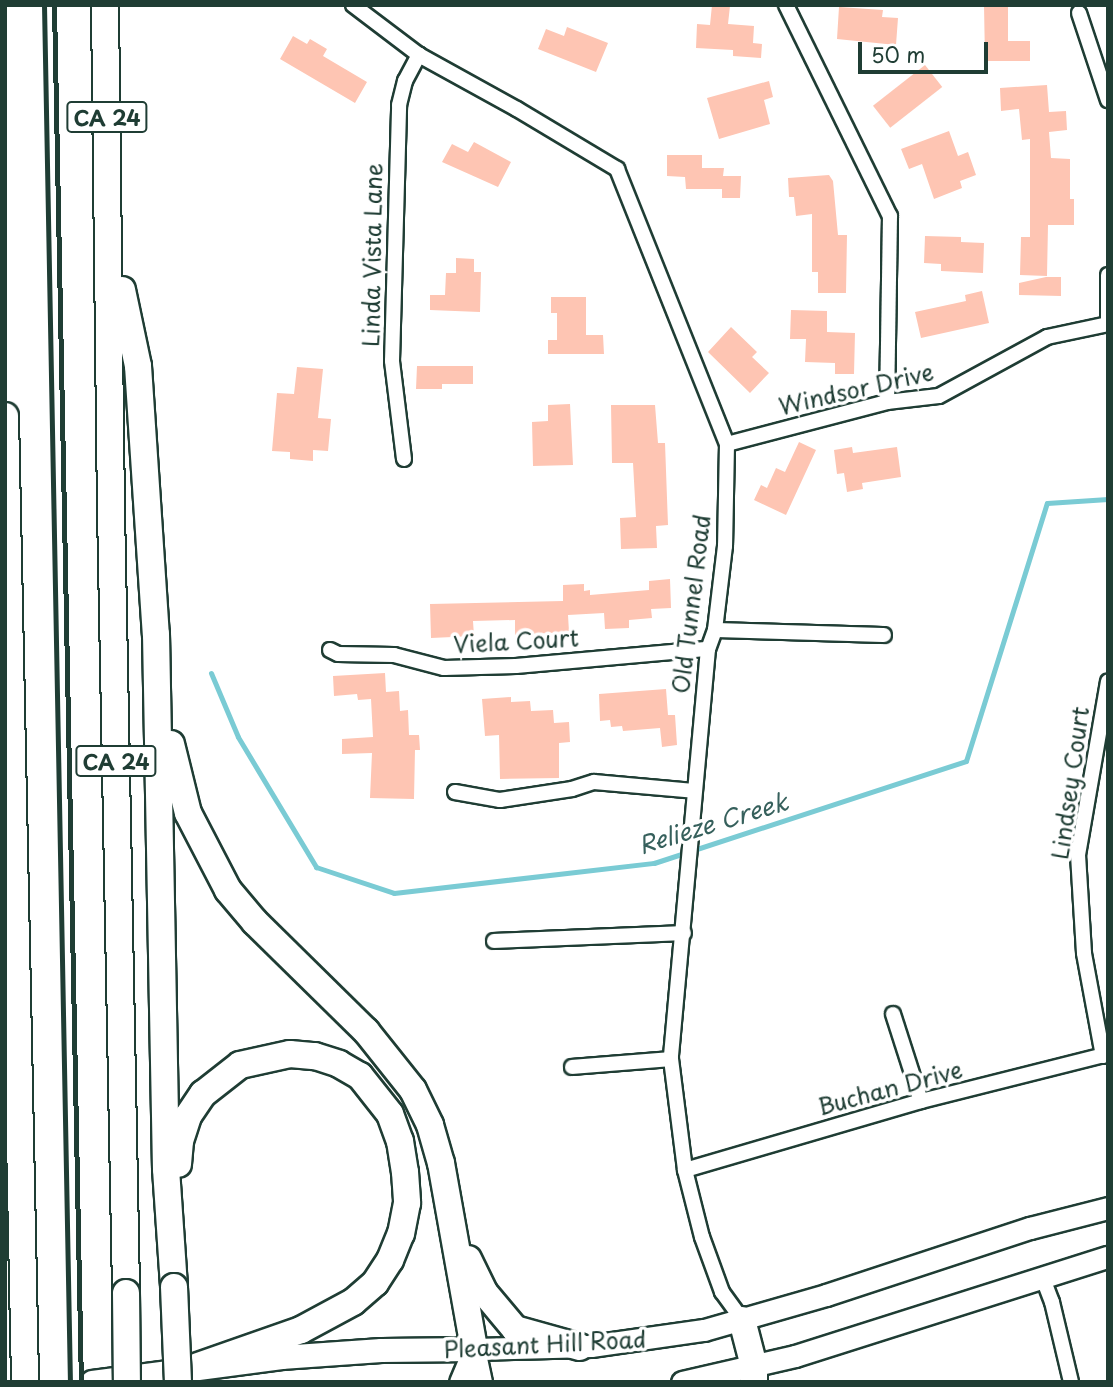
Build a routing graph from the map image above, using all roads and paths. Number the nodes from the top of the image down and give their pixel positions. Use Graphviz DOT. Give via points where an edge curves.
graph roads {
  1 [pos="105,5"];
  2 [pos="353,5"];
  3 [pos="786,5"];
  4 [pos="1079,13"];
  5 [pos="418,55"];
  6 [pos="1108,100"];
  7 [pos="110,228"];
  8 [pos="1108,275"];
  9 [pos="1108,324"];
  10 [pos="887,402"];
  11 [pos="5,416"];
  12 [pos="727,444"];
  13 [pos="404,459"];
  14 [pos="715,630"];
  15 [pos="156,634"];
  16 [pos="884,635"];
  17 [pos="708,649"];
  18 [pos="330,650"];
  19 [pos="1108,682"];
  20 [pos="694,791"];
  21 [pos="455,792"];
  22 [pos="684,933"];
  23 [pos="494,941"];
  24 [pos="893,1013"];
  25 [pos="1105,1055"];
  26 [pos="671,1059"];
  27 [pos="572,1067"];
  28 [pos="921,1101"];
  29 [pos="685,1170"];
  30 [pos="1108,1209"];
  31 [pos="457,1241"];
  32 [pos="1108,1257"];
  33 [pos="1042,1276"];
  34 [pos="174,1287"];
  35 [pos="742,1320"];
  36 [pos="580,1347"];
  37 [pos="474,1349"];
  38 [pos="188,1374"];
  39 [pos="754,1374"];
  40 [pos="25,1382"];
  41 [pos="92,1382"];
  42 [pos="127,1382"];
  43 [pos="460,1382"];
  44 [pos="481,1382"];
  45 [pos="682,1382"];
  46 [pos="1071,1382"];
  1 -- 7 [label="highway, CA 24"];
  2 -- 5 [label="street, Old Tunnel Road"];
  3 -- 10 [label="street" via="890,216"];
  4 -- 6 [label="street"];
  5 -- 12 [label="street, Old Tunnel Road" via="617,169"];
  5 -- 13 [label="street, Linda Vista Lane" via="399,105 393,361"];
  7 -- 15 [label="highway" via="138,366"];
  7 -- 42 [label="highway, CA 24, bridge"];
  8 -- 9 [label="street"];
  9 -- 10 [label="street, Windsor Drive" via="1047,337 939,396"];
  10 -- 12 [label="street, Windsor Drive"];
  11 -- 40 [label="highway"];
  12 -- 14 [label="street, Old Tunnel Road" via="725,546"];
  14 -- 16 [label="street"];
  14 -- 17 [label="street, Old Tunnel Road"];
  15 -- 31 [label="highway" via="177,777 206,853 255,922 366,1031 413,1090 430,1125"];
  15 -- 34 [label="highway" via="166,1169"];
  17 -- 18 [label="street, Viela Court" via="444,668 394,655"];
  17 -- 20 [label="street, Old Tunnel Road"];
  19 -- 25 [label="street, Lindsey Court" via="1078,855 1084,954"];
  20 -- 21 [label="street" via="594,782 500,800"];
  20 -- 22 [label="street, Old Tunnel Road"];
  22 -- 23 [label="street"];
  22 -- 26 [label="street, Old Tunnel Road"];
  24 -- 28 [label="street"];
  25 -- 28 [label="street, Buchan Drive"];
  26 -- 27 [label="street"];
  26 -- 29 [label="street, Old Tunnel Road"];
  28 -- 29 [label="street, Buchan Drive"];
  29 -- 35 [label="street, Old Tunnel Road" via="722,1292"];
  30 -- 35 [label="main road, Pleasant Hill Road" via="1030,1228"];
  31 -- 36 [label="highway" via="484,1292 515,1329"];
  31 -- 37 [label="highway"];
  32 -- 33 [label="main road"];
  33 -- 39 [label="main road"];
  33 -- 46 [label="street"];
  34 -- 38 [label="highway, bridge"];
  34 -- 38 [label="highway" via="180,1141 188,1116 203,1094 240,1065 289,1054 338,1063 360,1076 390,1114 400,1141 407,1203 390,1260 375,1283 329,1316"];
  35 -- 36 [label="main road, Pleasant Hill Road" via="663,1338"];
  35 -- 39 [label="highway"];
  36 -- 37 [label="main road, Pleasant Hill Road"];
  37 -- 38 [label="main road, Pleasant Hill Road" via="343,1353"];
  37 -- 43 [label="main road"];
  37 -- 44 [label="main road"];
  38 -- 41 [label="main road, Pleasant Hill Road"];
  39 -- 45 [label="main road"];
}
